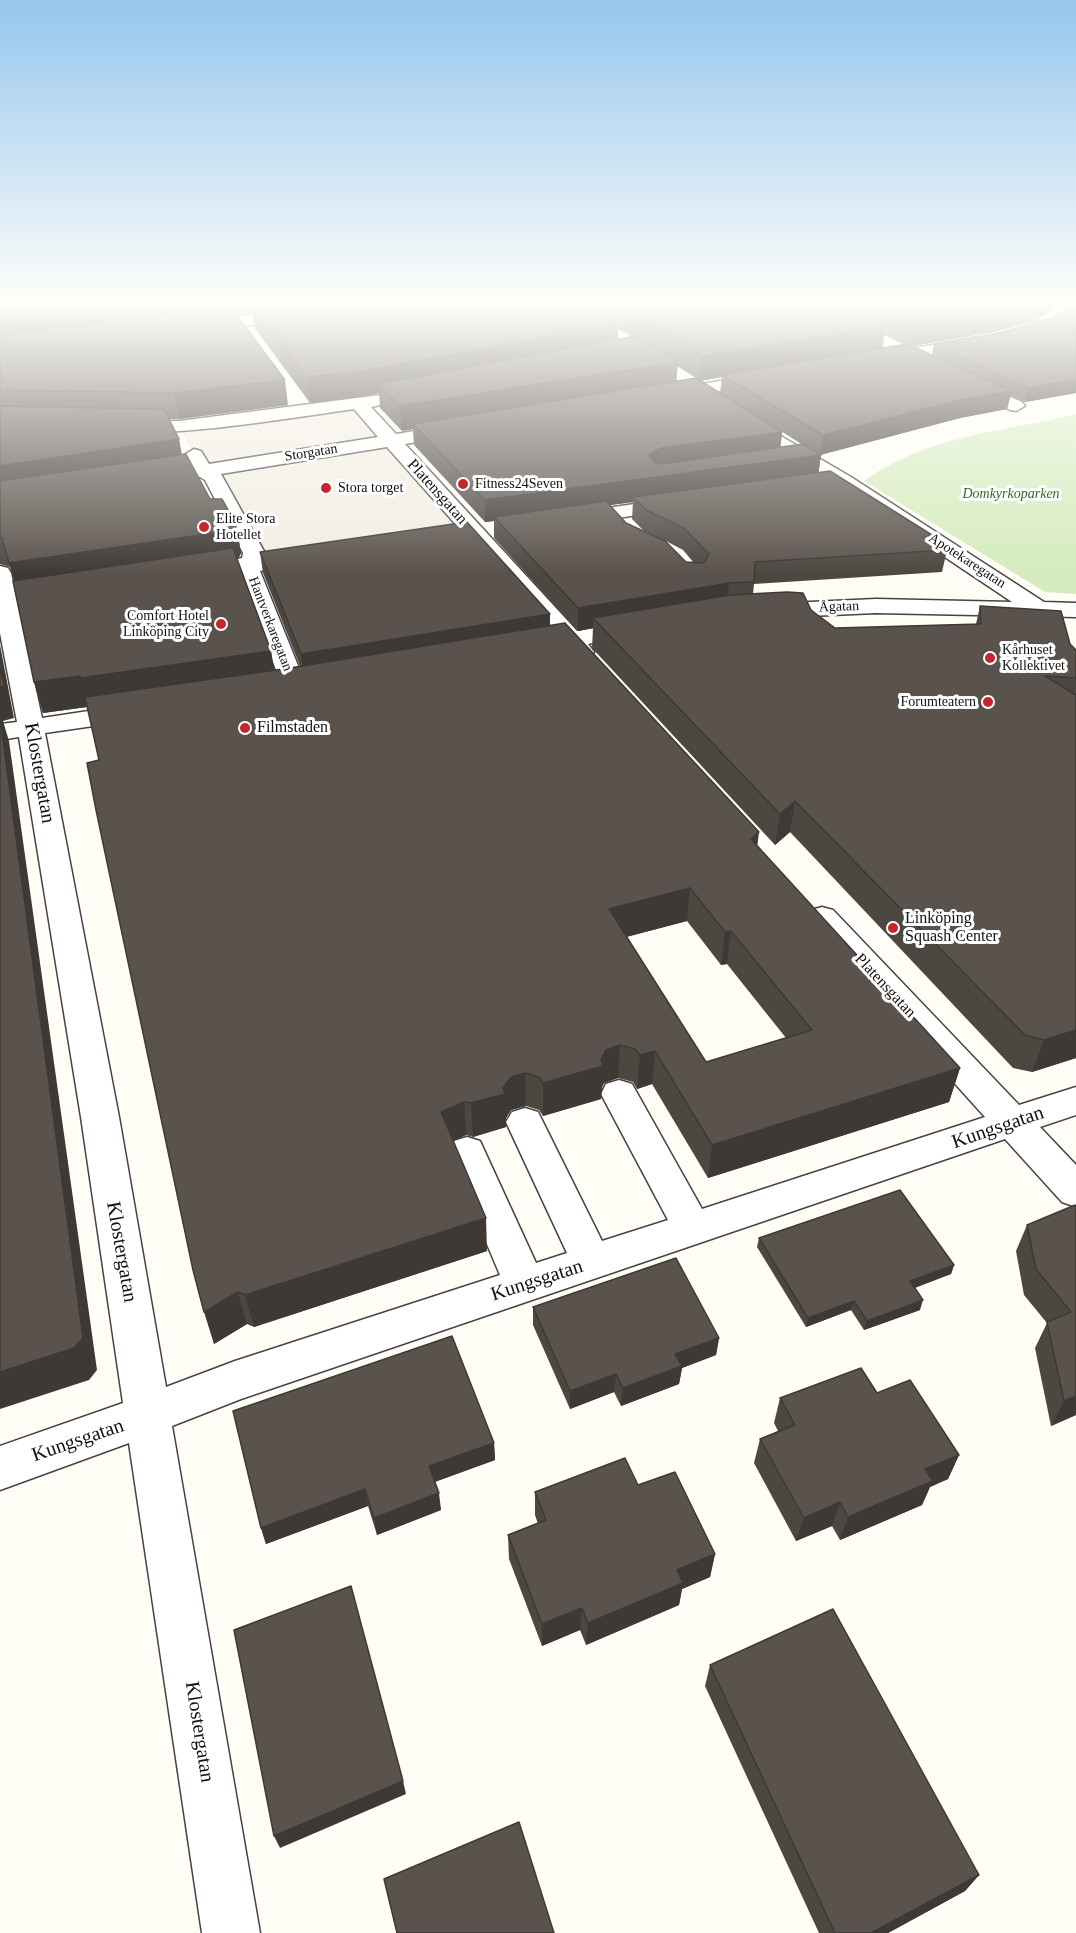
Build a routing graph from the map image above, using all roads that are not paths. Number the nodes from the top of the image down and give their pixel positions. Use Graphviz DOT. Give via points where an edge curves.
graph roads {
  1 [pos="292,393"];
  2 [pos="676,393"];
  3 [pos="700,393"];
  4 [pos="989,393"];
  5 [pos="393,397"];
  6 [pos="648,398"];
  7 [pos="359,404"];
  8 [pos="1016,406"];
  9 [pos="304,411"];
  10 [pos="753,425"];
  11 [pos="107,427"];
  12 [pos="179,427"];
  13 [pos="473,427"];
  14 [pos="731,429"];
  15 [pos="391,441"];
  16 [pos="806,457"];
  17 [pos="772,462"];
  18 [pos="204,470"];
  19 [pos="136,481"];
  20 [pos="844,481"];
  21 [pos="811,485"];
  22 [pos="700,501"];
  23 [pos="611,513"];
  24 [pos="554,521"];
  25 [pos="496,529"];
  26 [pos="629,532"];
  27 [pos="463,534"];
  28 [pos="330,554"];
  29 [pos="247,566"];
  30 [pos="0,573"];
  31 [pos="178,577"];
  32 [pos="10,603"];
  33 [pos="1057,609"];
  34 [pos="738,614"];
  35 [pos="665,624"];
  36 [pos="1065,637"];
  37 [pos="571,639"];
  38 [pos="513,649"];
  39 [pos="601,673"];
  40 [pos="294,688"];
  41 [pos="159,709"];
  42 [pos="31,728"];
  43 [pos="0,732"];
  44 [pos="803,897"];
  45 [pos="619,1094"];
  46 [pos="1076,1101"];
  47 [pos="525,1122"];
  48 [pos="1013,1122"];
  49 [pos="467,1152"];
  50 [pos="1076,1191"];
  51 [pos="693,1229"];
  52 [pos="592,1263"];
  53 [pos="525,1285"];
  54 [pos="148,1416"];
  55 [pos="0,1468"];
  56 [pos="231,1933"];
  1 -- 9 [label="street"];
  2 -- 6 [label="street"];
  3 -- 10 [label="street, Apotekaregatan"];
  4 -- 8 [label="street"];
  5 -- 7 [label="street"];
  7 -- 9 [label="street"];
  7 -- 15 [label="street, Platensgatan"];
  9 -- 12 [label="street"];
  10 -- 14 [label="street"];
  10 -- 16 [label="street, Apotekaregatan"];
  11 -- 12 [label="street"];
  12 -- 18 [label="street"];
  13 -- 15 [label="street, Storgatan"];
  15 -- 18 [label="street, Storgatan"];
  15 -- 27 [label="street, Platensgatan"];
  16 -- 17 [label="street"];
  16 -- 20 [label="street, Apotekaregatan"];
  18 -- 19 [label="street, Storgatan"];
  18 -- 29 [label="street, Hantverkaregatan" via="213,477 254,553"];
  20 -- 21 [label="street"];
  20 -- 33 [label="street, Apotekaregatan" via="992,578"];
  22 -- 23 [label="street"];
  23 -- 24 [label="street"];
  23 -- 26 [label="street"];
  25 -- 27 [label="street"];
  27 -- 37 [label="street, Platensgatan"];
  28 -- 29 [label="street"];
  29 -- 31 [label="street"];
  29 -- 40 [label="street, Hantverkaregatan"];
  30 -- 32 [label="street, Klostergatan"];
  32 -- 42 [label="street, Klostergatan"];
  33 -- 34 [label="street, Ågatan" via="834,607"];
  33 -- 36 [label="street"];
  35 -- 37 [label="street"];
  37 -- 38 [label="street"];
  37 -- 39 [label="street, Platensgatan"];
  41 -- 42 [label="street"];
  42 -- 43 [label="street"];
  42 -- 54 [label="street, Klostergatan"];
  44 -- 48 [label="street, Platensgatan"];
  45 -- 51 [label="street"];
  46 -- 48 [label="street, Kungsgatan"];
  47 -- 52 [label="street"];
  48 -- 50 [label="street, Platensgatan"];
  48 -- 51 [label="street, Kungsgatan"];
  49 -- 53 [label="street"];
  51 -- 52 [label="street, Kungsgatan"];
  52 -- 53 [label="street, Kungsgatan"];
  53 -- 54 [label="street, Kungsgatan" via="226,1384"];
  54 -- 55 [label="street, Kungsgatan"];
  54 -- 56 [label="street, Klostergatan"];
}
